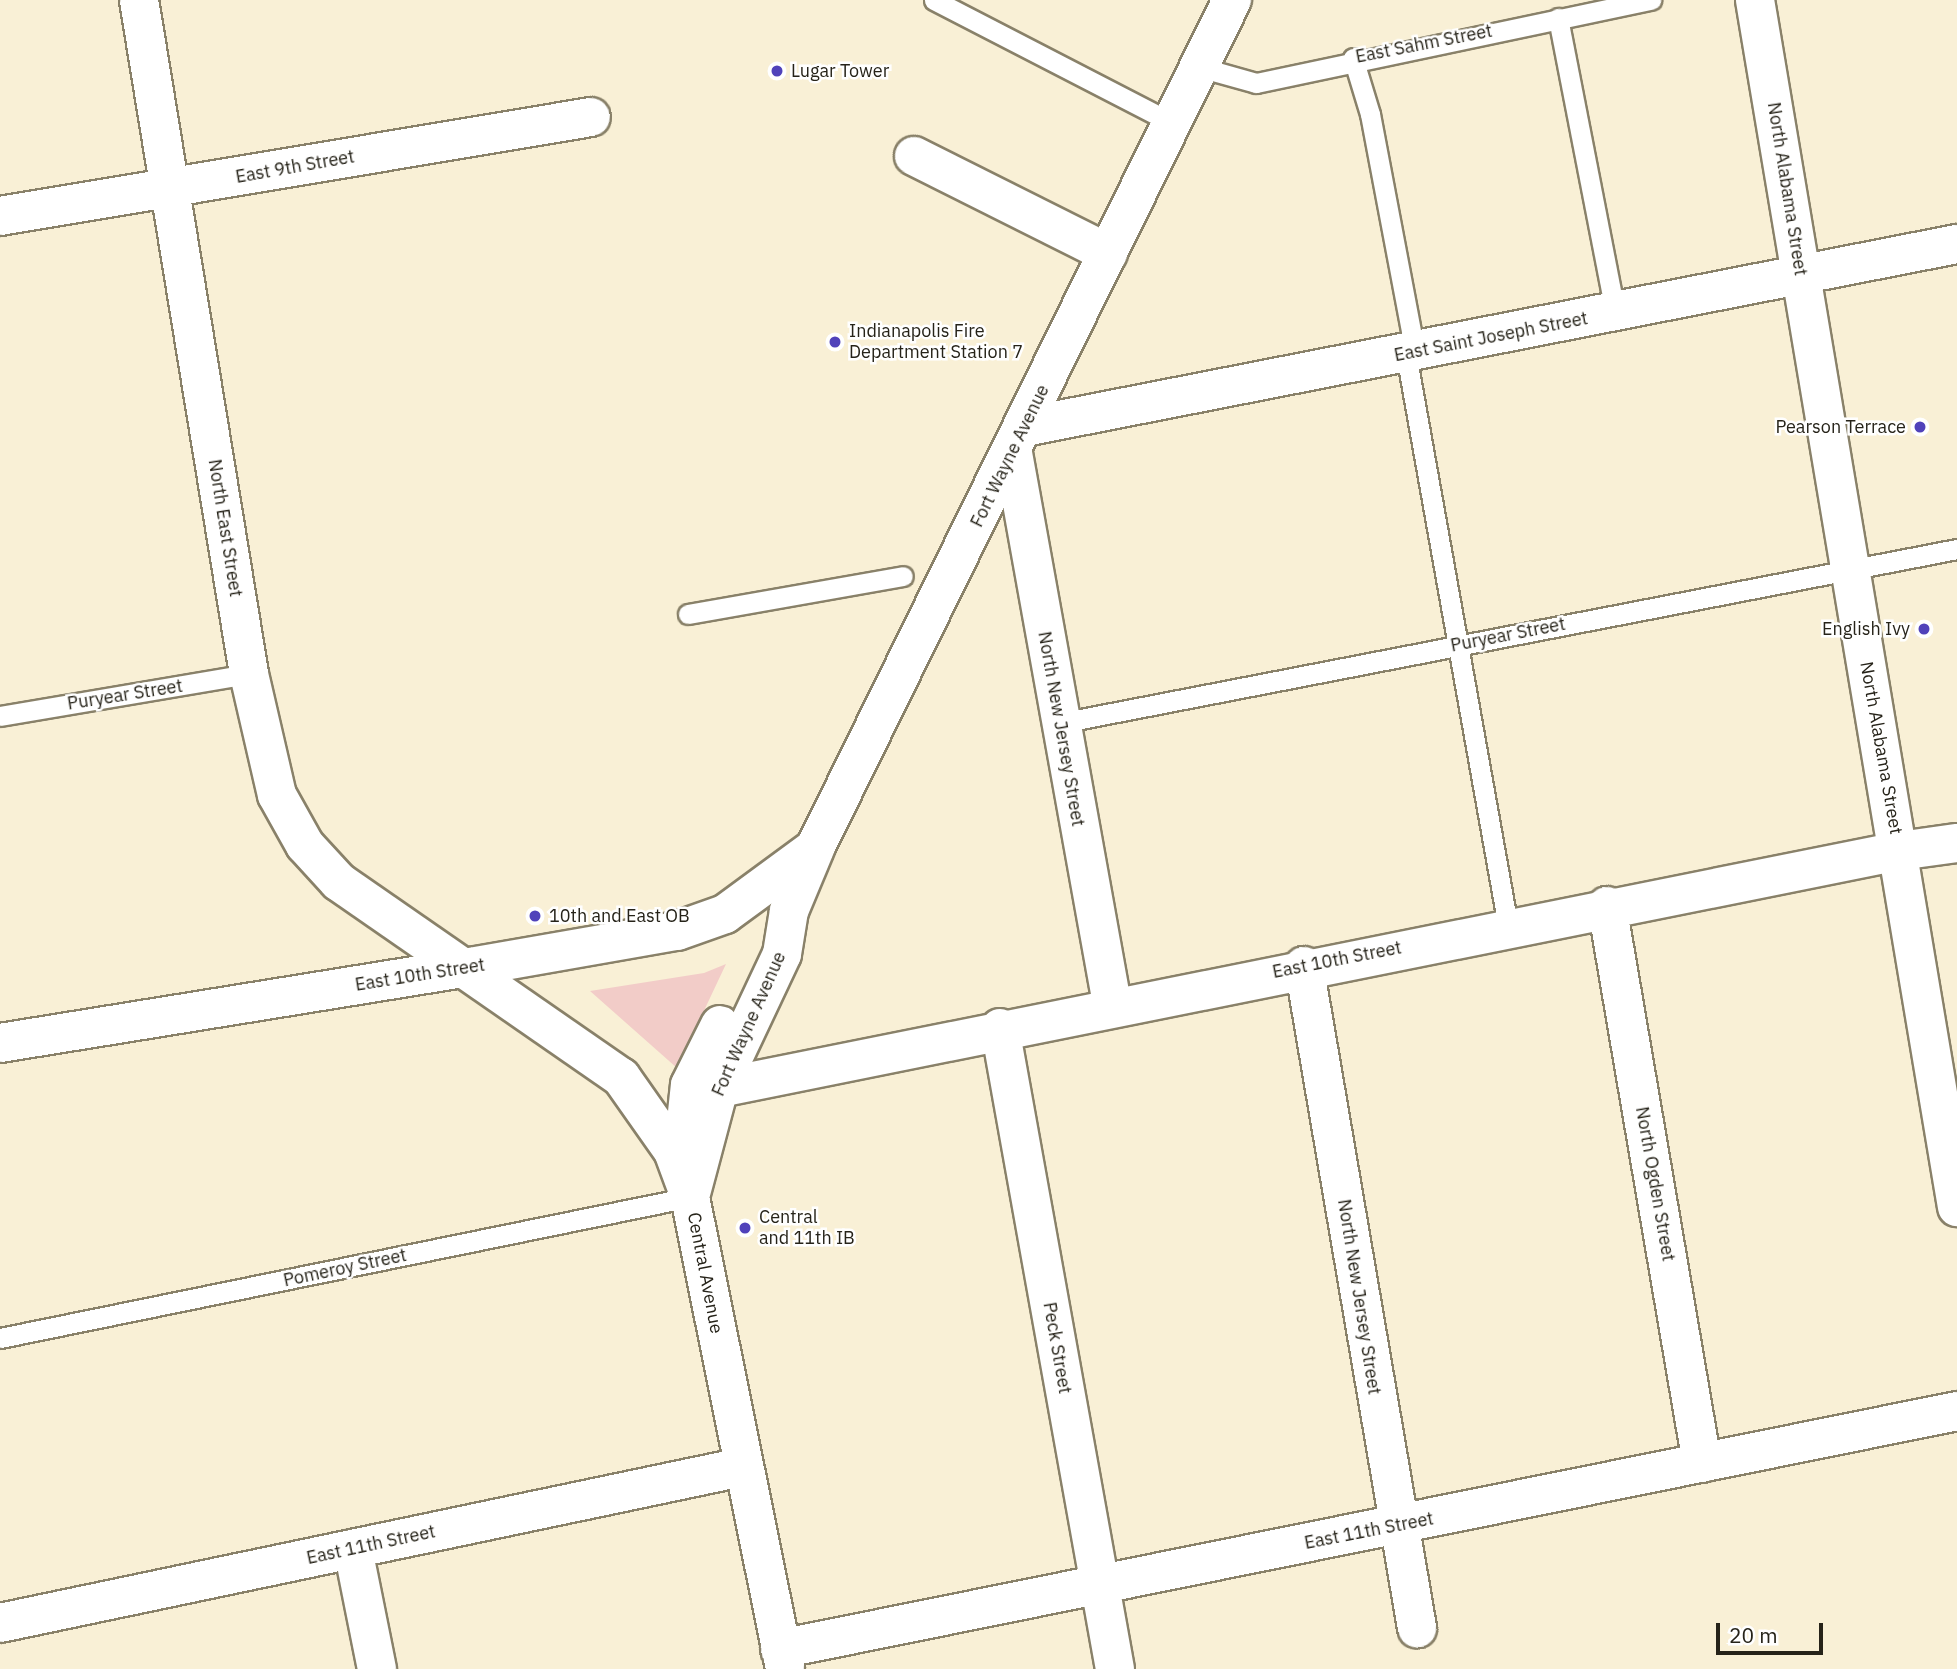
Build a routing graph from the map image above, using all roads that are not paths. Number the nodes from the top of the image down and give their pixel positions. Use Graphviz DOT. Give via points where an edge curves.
graph roads {
  1 [pos="139,0"];
  2 [pos="934,0"];
  3 [pos="1232,0"];
  4 [pos="1651,0"];
  5 [pos="1755,0"];
  6 [pos="1559,18"];
  7 [pos="1353,58"];
  8 [pos="1199,66"];
  9 [pos="590,117"];
  10 [pos="1172,124"];
  11 [pos="914,156"];
  12 [pos="170,188"];
  13 [pos="0,216"];
  14 [pos="1957,244"];
  15 [pos="1108,253"];
  16 [pos="1801,275"];
  17 [pos="1615,312"];
  18 [pos="1410,353"];
  19 [pos="1018,440"];
  20 [pos="1957,549"];
  21 [pos="1850,570"];
  22 [pos="903,576"];
  23 [pos="688,614"];
  24 [pos="1460,644"];
  25 [pos="249,674"];
  26 [pos="0,716"];
  27 [pos="1060,723"];
  28 [pos="1957,843"];
  29 [pos="816,846"];
  30 [pos="1899,851"];
  31 [pos="1607,906"];
  32 [pos="789,911"];
  33 [pos="1508,926"];
  34 [pos="1304,966"];
  35 [pos="470,967"];
  36 [pos="1112,1004"];
  37 [pos="1000,1028"];
  38 [pos="0,1043"];
  39 [pos="719,1088"];
  40 [pos="1949,1106"];
  41 [pos="690,1197"];
  42 [pos="1957,1207"];
  43 [pos="0,1338"];
  44 [pos="1957,1411"];
  45 [pos="1702,1463"];
  46 [pos="742,1467"];
  47 [pos="1397,1525"];
  48 [pos="353,1549"];
  49 [pos="1100,1585"];
  50 [pos="0,1623"];
  51 [pos="1416,1628"];
  52 [pos="782,1659"];
  53 [pos="377,1669"];
  54 [pos="1115,1669"];
  1 -- 12 [label="street, North East Street"];
  2 -- 10 [label="lane"];
  3 -- 8 [label="street, Fort Wayne Avenue"];
  4 -- 6 [label="lane, East Sahm Street"];
  5 -- 16 [label="street, North Alabama Street"];
  6 -- 7 [label="lane, East Sahm Street"];
  6 -- 17 [label="lane"];
  7 -- 8 [label="lane, East Sahm Street" via="1256,83"];
  7 -- 18 [label="lane" via="1370,114"];
  8 -- 10 [label="street, Fort Wayne Avenue"];
  9 -- 12 [label="street, East 9th Street"];
  10 -- 15 [label="street, Fort Wayne Avenue"];
  11 -- 15 [label="street"];
  12 -- 13 [label="street, East 9th Street"];
  12 -- 25 [label="street, North East Street"];
  14 -- 16 [label="street, East Saint Joseph Street"];
  15 -- 19 [label="street, Fort Wayne Avenue"];
  16 -- 17 [label="street, East Saint Joseph Street"];
  16 -- 21 [label="street, North Alabama Street"];
  17 -- 18 [label="street, East Saint Joseph Street"];
  18 -- 19 [label="street, East Saint Joseph Street"];
  18 -- 24 [label="lane"];
  19 -- 27 [label="street, North New Jersey Street"];
  19 -- 29 [label="street, Fort Wayne Avenue"];
  20 -- 21 [label="lane, Puryear Street"];
  21 -- 24 [label="lane, Puryear Street"];
  21 -- 30 [label="street, North Alabama Street"];
  22 -- 23 [label="lane"];
  24 -- 27 [label="lane, Puryear Street"];
  24 -- 33 [label="lane"];
  25 -- 26 [label="lane, Puryear Street"];
  25 -- 35 [label="street, North East Street" via="272,780 305,845 356,895"];
  27 -- 36 [label="street, North New Jersey Street"];
  28 -- 30 [label="street, East 10th Street"];
  29 -- 32 [label="street, Fort Wayne Avenue"];
  29 -- 35 [label="street, East 10th Street" via="725,914 677,931"];
  30 -- 31 [label="street, East 10th Street"];
  30 -- 40 [label="street, North Alabama Street"];
  31 -- 33 [label="street, East 10th Street"];
  31 -- 45 [label="street, North Ogden Street"];
  32 -- 39 [label="street, Fort Wayne Avenue" via="782,954"];
  32 -- 41 [label="street, Fort Wayne Avenue" via="763,936 690,1086 682,1146"];
  33 -- 34 [label="street, East 10th Street"];
  34 -- 36 [label="street, East 10th Street"];
  34 -- 47 [label="street, North New Jersey Street"];
  35 -- 38 [label="street, East 10th Street"];
  35 -- 41 [label="street, Central Avenue" via="621,1077 673,1151"];
  36 -- 37 [label="street, East 10th Street"];
  37 -- 39 [label="street, East 10th Street"];
  37 -- 49 [label="street, Peck Street"];
  39 -- 41 [label="street, Fort Wayne Avenue"];
  40 -- 42 [label="street, North Alabama Street"];
  41 -- 43 [label="lane, Pomeroy Street"];
  41 -- 46 [label="street, Central Avenue"];
  44 -- 45 [label="street, East 11th Street"];
  45 -- 47 [label="street, East 11th Street"];
  46 -- 48 [label="street, East 11th Street"];
  46 -- 52 [label="street, Central Avenue"];
  47 -- 49 [label="street, East 11th Street"];
  47 -- 51 [label="street, North New Jersey Street"];
  48 -- 50 [label="street, East 11th Street"];
  48 -- 53 [label="street"];
  49 -- 52 [label="street, East 11th Street"];
  49 -- 54 [label="street, Peck Street"];
}
